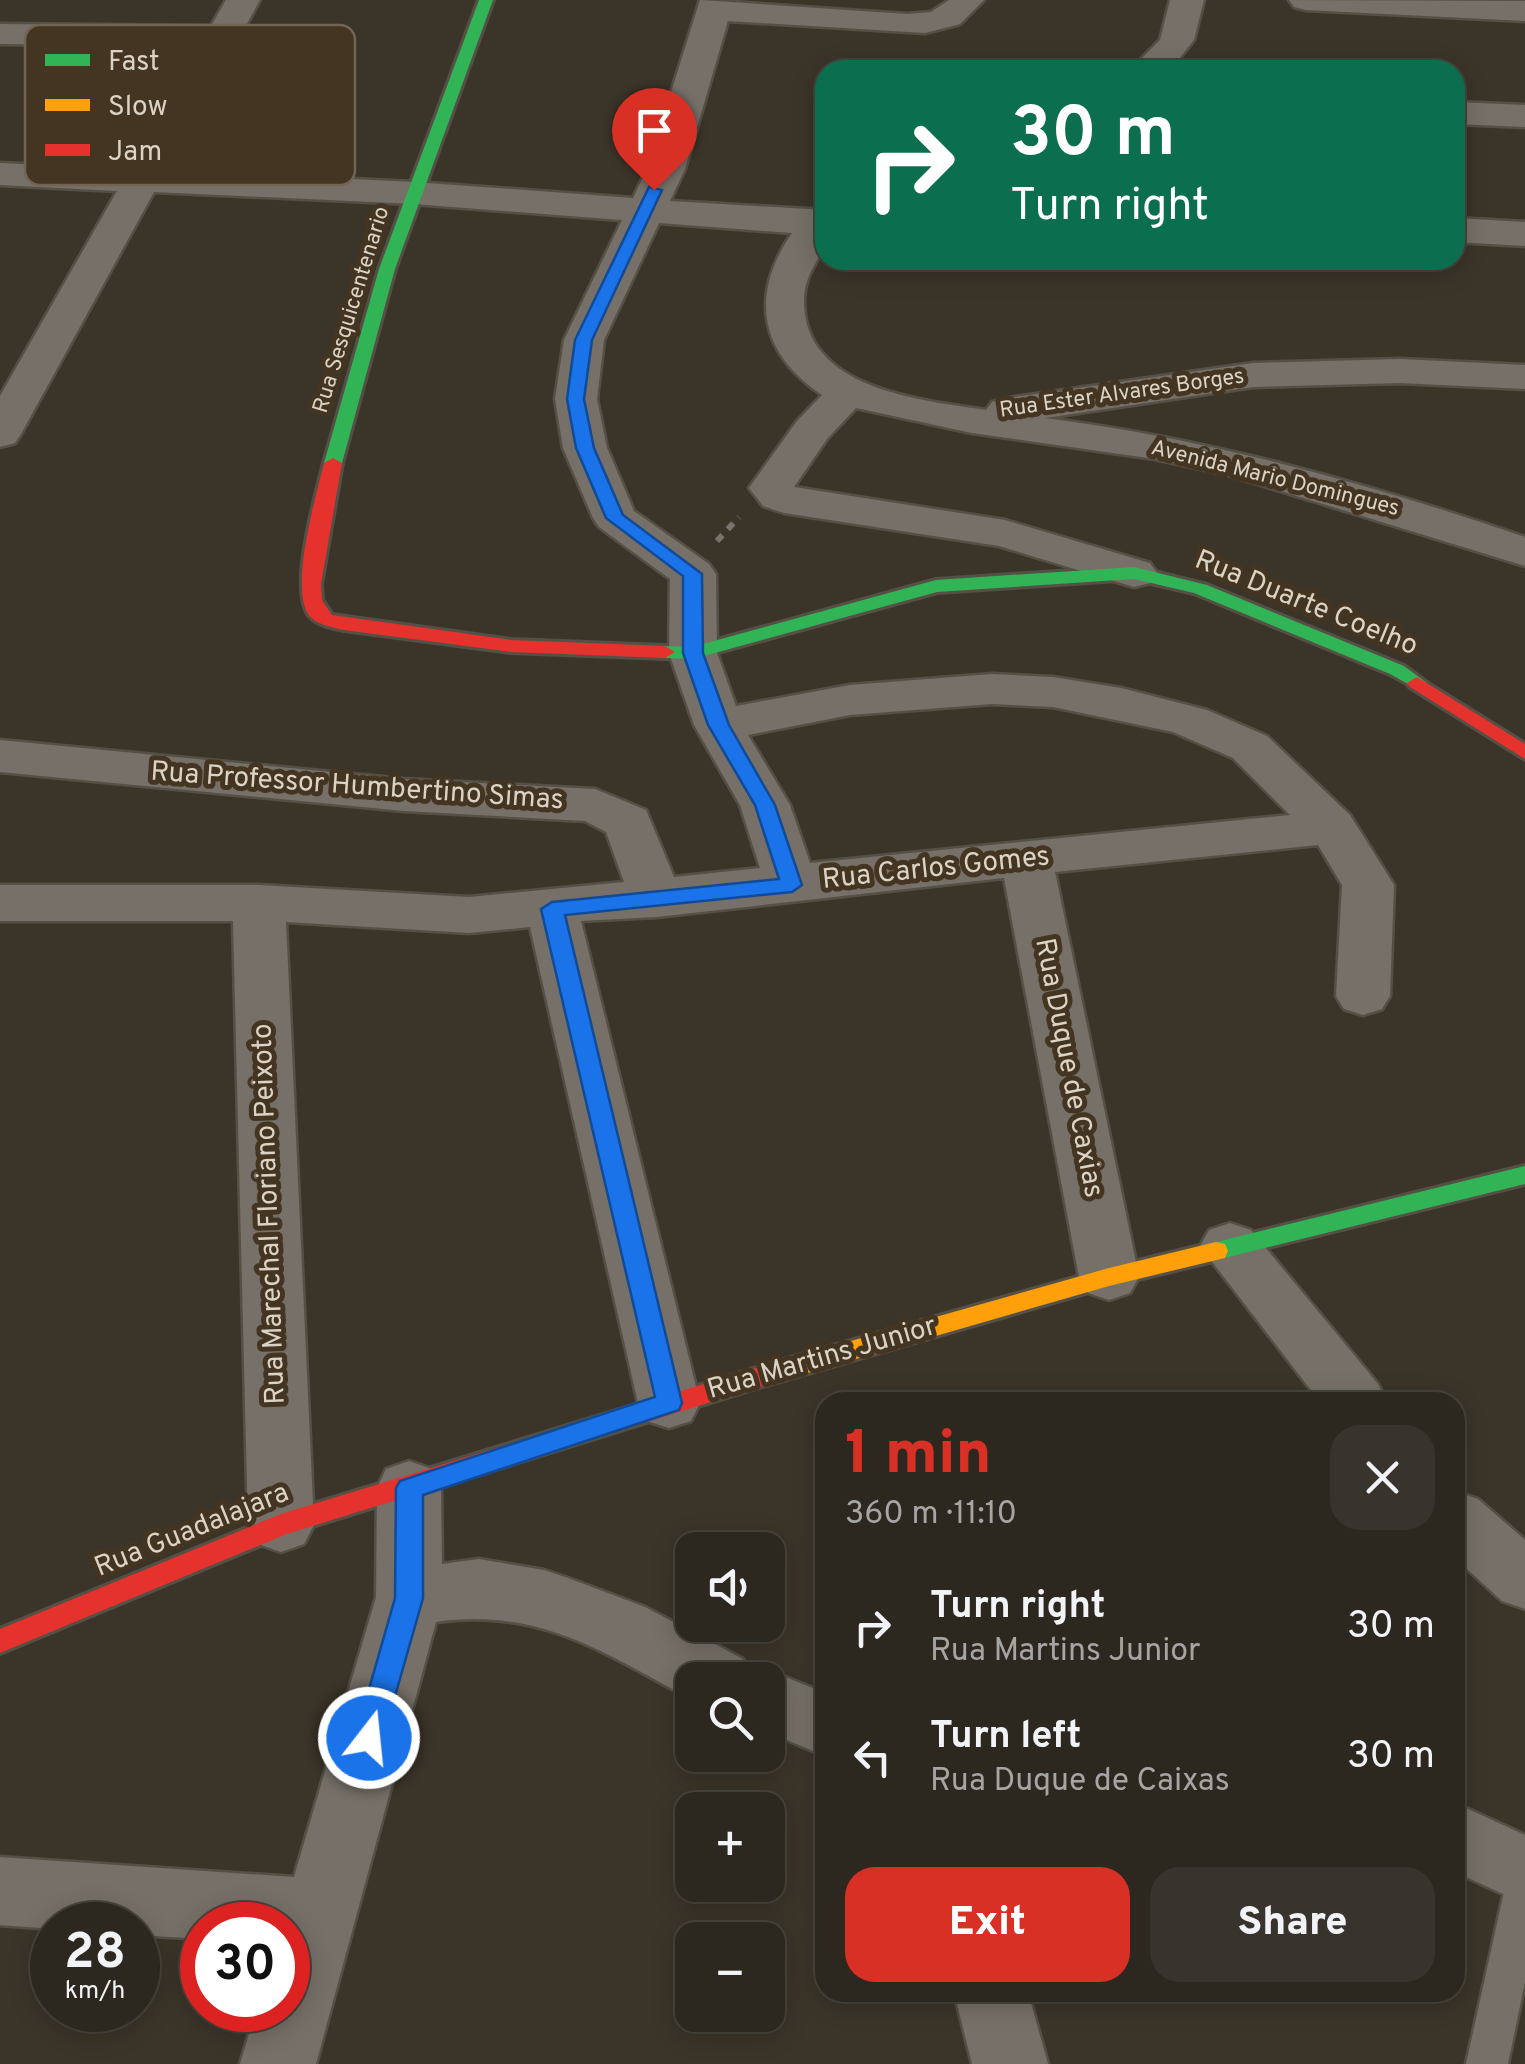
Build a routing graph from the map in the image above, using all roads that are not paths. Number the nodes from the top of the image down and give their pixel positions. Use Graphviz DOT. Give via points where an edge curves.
graph roads {
  1 [pos="243,0"];
  2 [pos="486,0"];
  3 [pos="967,0"];
  4 [pos="1187,0"];
  5 [pos="1306,0"];
  6 [pos="716,5"];
  7 [pos="1525,11"];
  8 [pos="228,25"];
  9 [pos="0,34"];
  10 [pos="25,34"];
  11 [pos="1162,60"];
  12 [pos="1465,113"];
  13 [pos="1525,116"];
  14 [pos="0,174"];
  15 [pos="25,175"];
  16 [pos="140,185"];
  17 [pos="224,185"];
  18 [pos="414,192"];
  19 [pos="643,212"];
  20 [pos="815,222"];
  21 [pos="1465,231"];
  22 [pos="1525,234"];
  23 [pos="815,235"];
  24 [pos="1525,377"];
  25 [pos="847,392"];
  26 [pos="960,418"];
  27 [pos="0,434"];
  28 [pos="1525,552"];
  29 [pos="1134,572"];
  30 [pos="344,624"];
  31 [pos="693,653"];
  32 [pos="718,725"];
  33 [pos="1525,753"];
  34 [pos="0,756"];
  35 [pos="1332,827"];
  36 [pos="1026,859"];
  37 [pos="792,885"];
  38 [pos="656,899"];
  39 [pos="0,903"];
  40 [pos="259,903"];
  41 [pos="552,909"];
  42 [pos="1363,996"];
  43 [pos="1525,1175"];
  44 [pos="1230,1246"];
  45 [pos="1109,1277"];
  46 [pos="1348,1392"];
  47 [pos="670,1403"];
  48 [pos="409,1488"];
  49 [pos="282,1525"];
  50 [pos="1465,1527"];
  51 [pos="1525,1581"];
  52 [pos="409,1598"];
  53 [pos="0,1641"];
  54 [pos="685,1662"];
  55 [pos="785,1707"];
  56 [pos="815,1720"];
  57 [pos="1465,1841"];
  58 [pos="1525,1871"];
  59 [pos="1525,1887"];
  60 [pos="0,1891"];
  61 [pos="319,1912"];
  62 [pos="994,2002"];
  63 [pos="278,2064"];
  64 [pos="1010,2064"];
  65 [pos="1487,2064"];
  1 -- 8 [label="street"];
  2 -- 18 [label="street, Rua Sesquicentenario"];
  3 -- 6 [label="street" via="949,18 908,24"];
  4 -- 11 [label="street" via="1186,26"];
  5 -- 7 [label="street"];
  6 -- 19 [label="street" via="666,169"];
  9 -- 10 [label="street"];
  12 -- 13 [label="street"];
  14 -- 15 [label="street"];
  16 -- 27 [label="street"];
  17 -- 18 [label="street"];
  18 -- 19 [label="street"];
  18 -- 30 [label="street, Rua Sesquicentenario" via="356,373 322,520 313,609"];
  19 -- 20 [label="street"];
  19 -- 31 [label="street" via="584,340 576,399 585,448 615,518 693,574"];
  21 -- 22 [label="street"];
  23 -- 25 [label="street" via="788,270 782,318 803,356"];
  24 -- 26 [label="street, Rua Ester Alvares Borges" via="1400,371 1253,375"];
  25 -- 26 [label="street, Avenida Mario Domingues"];
  25 -- 29 [label="street" via="771,488 778,497 1005,533"];
  26 -- 28 [label="street, Avenida Mario Domingues" via="1189,453 1370,499"];
  29 -- 31 [label="street, Rua Duarte Coelho" via="936,586"];
  29 -- 33 [label="street, Rua Duarte Coelho" via="1200,589 1398,670"];
  30 -- 31 [label="street, Rua Duarte Coelho" via="510,646"];
  31 -- 32 [label="street"];
  32 -- 35 [label="street" via="850,700 992,689 1121,703 1190,721 1250,747"];
  32 -- 37 [label="street" via="765,805"];
  34 -- 38 [label="street, Rua Professor Humbertino Simas" via="385,793 595,805 628,822"];
  35 -- 36 [label="street, Rua Carlos Gomes"];
  35 -- 42 [label="street" via="1368,884"];
  36 -- 37 [label="street, Rua Carlos Gomes"];
  36 -- 45 [label="street, Rua Duque de Caxias"];
  37 -- 38 [label="street, Rua Carlos Gomes"];
  38 -- 41 [label="street, Rua Carlos Gomes"];
  39 -- 40 [label="street, Rua Carlos Gomes"];
  40 -- 41 [label="street, Rua Carlos Gomes" via="470,915"];
  40 -- 49 [label="street, Rua Marechal Floriano Peixoto"];
  41 -- 47 [label="street"];
  43 -- 44 [label="street, Rua Martins Junior"];
  44 -- 45 [label="street, Rua Martins Junior"];
  44 -- 46 [label="street"];
  45 -- 47 [label="street, Rua Martins Junior"];
  47 -- 48 [label="street, Rua Martins Junior"];
  48 -- 49 [label="street, Rua Guadalajara"];
  48 -- 52 [label="street"];
  49 -- 53 [label="street, Rua Guadalajara"];
  50 -- 51 [label="street"];
  52 -- 54 [label="street" via="479,1586 544,1598"];
  52 -- 61 [label="street"];
  55 -- 56 [label="street"];
  57 -- 58 [label="street"];
  59 -- 65 [label="lane"];
  60 -- 61 [label="street"];
  61 -- 63 [label="street"];
  62 -- 64 [label="street"];
}
